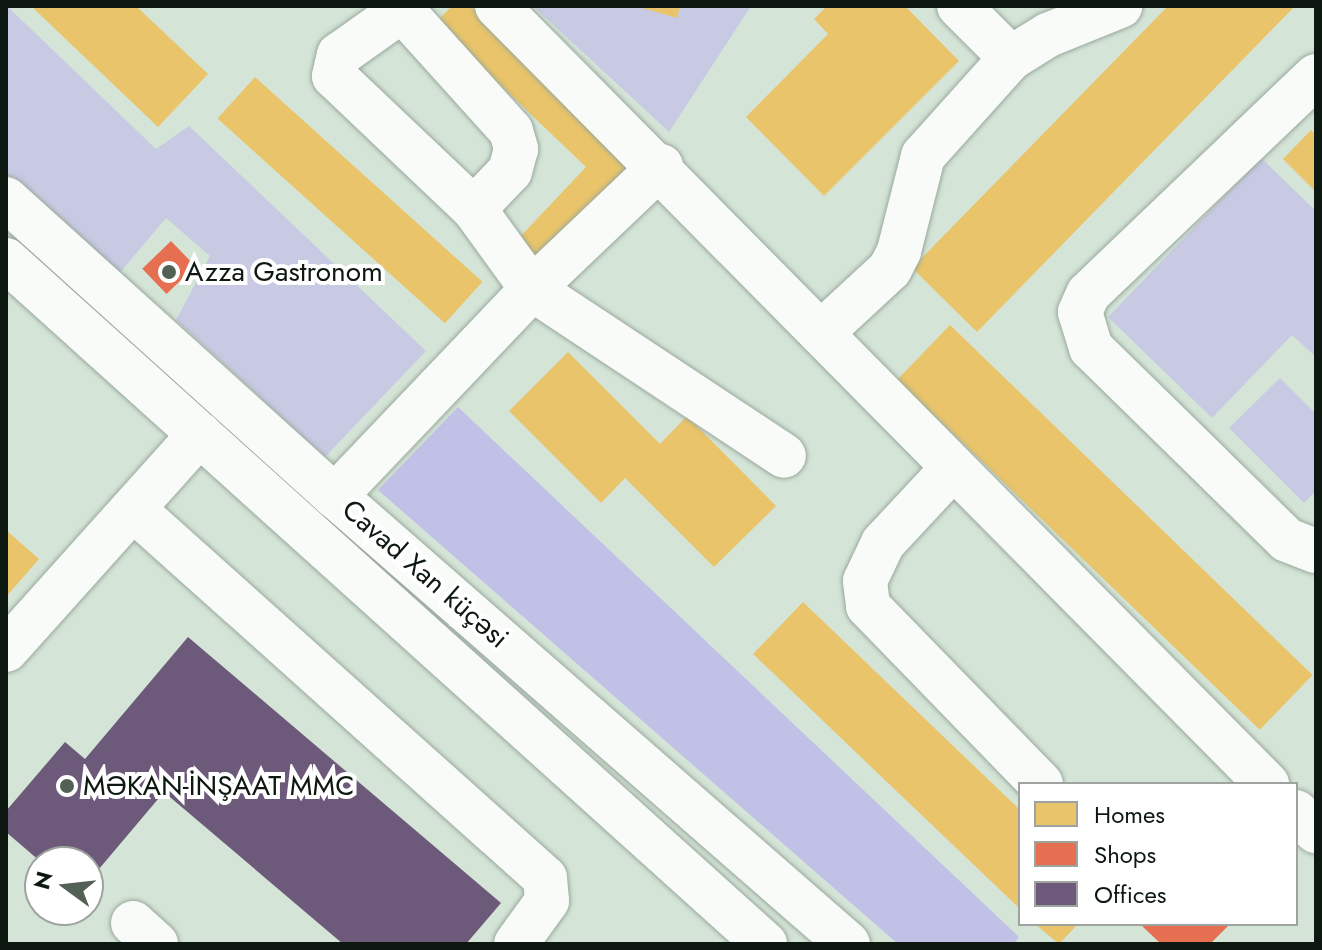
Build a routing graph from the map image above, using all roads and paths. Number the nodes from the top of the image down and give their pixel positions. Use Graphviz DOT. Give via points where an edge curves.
graph roads {
  1 [pos="497,6"];
  2 [pos="959,6"];
  3 [pos="1120,6"];
  4 [pos="406,8"];
  5 [pos="1011,58"];
  6 [pos="1316,76"];
  7 [pos="661,166"];
  8 [pos="6,199"];
  9 [pos="474,209"];
  10 [pos="6,260"];
  11 [pos="532,289"];
  12 [pos="821,333"];
  13 [pos="200,434"];
  14 [pos="784,456"];
  15 [pos="951,470"];
  16 [pos="335,496"];
  17 [pos="133,509"];
  18 [pos="1316,551"];
  19 [pos="6,650"];
  20 [pos="1249,778"];
  21 [pos="1039,782"];
  22 [pos="1298,814"];
  23 [pos="1316,831"];
  24 [pos="516,944"];
  25 [pos="765,944"];
  26 [pos="848,944"];
  1 -- 7 [label="street"];
  2 -- 5 [label="street"];
  3 -- 5 [label="street" via="1048,35"];
  4 -- 9 [label="street" via="511,131 516,149 510,171"];
  4 -- 9 [label="street" via="339,55 334,76"];
  5 -- 12 [label="street" via="923,156 890,269"];
  6 -- 18 [label="street" via="1088,294 1080,312 1091,348 1287,540"];
  7 -- 11 [label="street"];
  7 -- 12 [label="street"];
  8 -- 16 [label="street, Cavad Xan küçəsi"];
  9 -- 11 [label="street"];
  10 -- 13 [label="street, Cavad Xan küçəsi"];
  11 -- 14 [label="street"];
  11 -- 16 [label="street"];
  12 -- 15 [label="street"];
  13 -- 17 [label="street"];
  13 -- 25 [label="street, Cavad Xan küçəsi"];
  15 -- 20 [label="street"];
  15 -- 21 [label="street" via="883,543 865,581 868,606"];
  16 -- 26 [label="street, Cavad Xan küçəsi"];
  17 -- 19 [label="street"];
  17 -- 24 [label="street" via="545,878 547,901"];
  22 -- 23 [label="street"];
}
